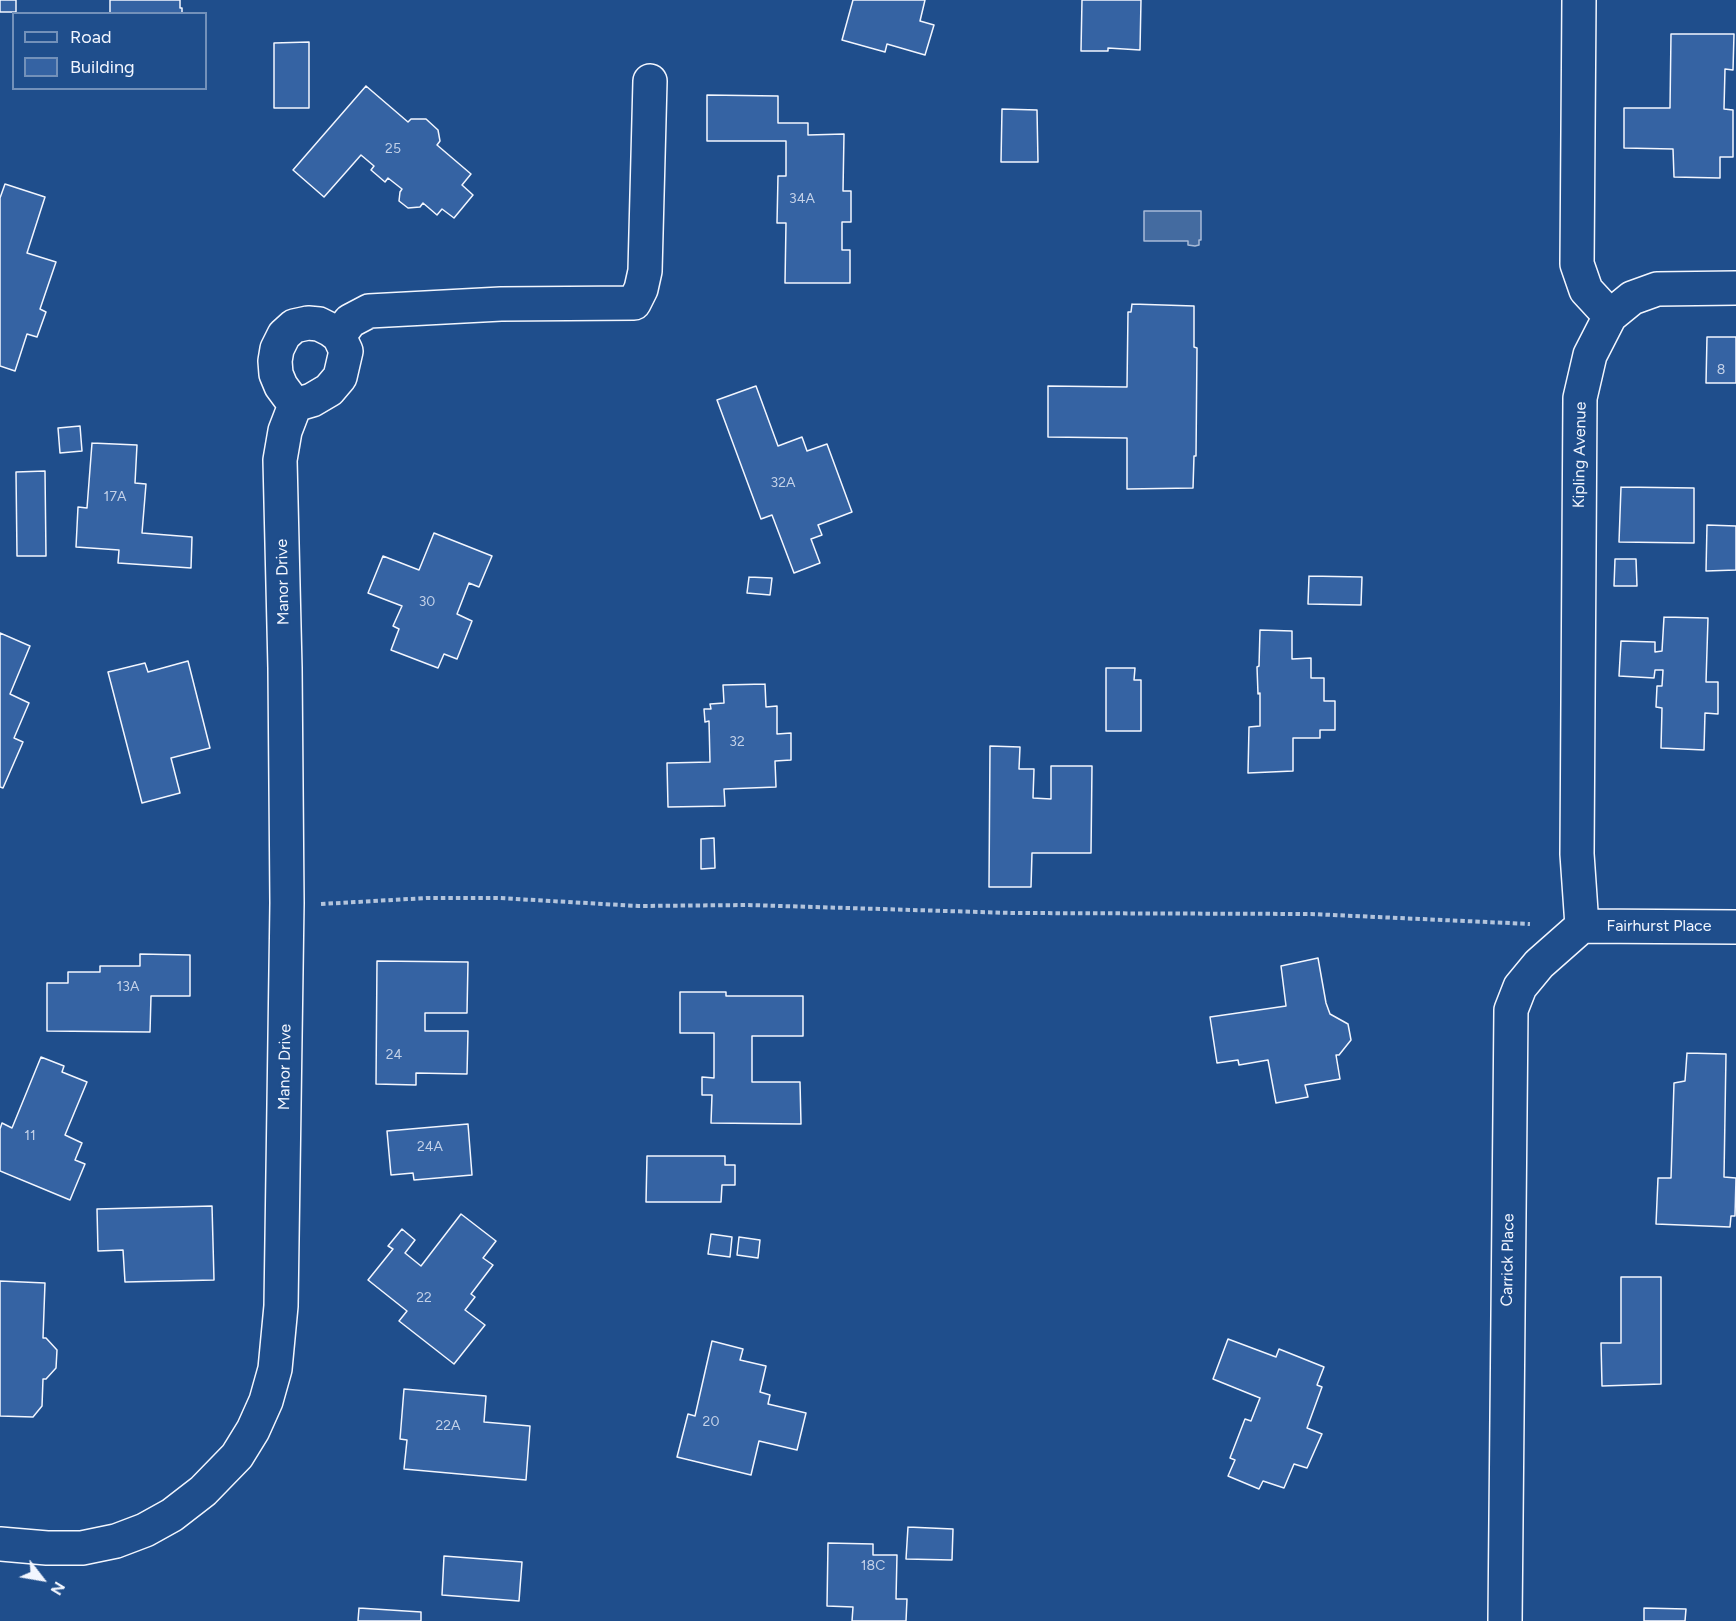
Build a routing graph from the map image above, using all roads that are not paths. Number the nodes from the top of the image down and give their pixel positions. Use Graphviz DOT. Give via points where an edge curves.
graph roads {
  1 [pos="1579,0"];
  2 [pos="650,81"];
  3 [pos="1736,288"];
  4 [pos="1610,316"];
  5 [pos="339,336"];
  6 [pos="295,405"];
  7 [pos="1582,926"];
  8 [pos="1736,927"];
  9 [pos="0,1544"];
  10 [pos="1505,1621"];
  1 -- 4 [label="street" via="1576,264 1586,290"];
  2 -- 5 [label="street" via="646,261 634,303 501,304 369,311 350,321"];
  3 -- 4 [label="street" via="1657,289 1632,298"];
  4 -- 7 [label="street, Kipling Avenue" via="1590,355 1580,398 1577,854"];
  5 -- 6 [label="street" via="346,351 340,377 321,395"];
  5 -- 6 [label="street" via="320,324 308,323 294,326 284,335 277,349 276,374"];
  6 -- 9 [label="street, Manor Drive" via="280,460 287,903 281,1306 275,1369 266,1401 237,1455 204,1491 172,1515 116,1541 82,1548"];
  7 -- 8 [label="street, Fairhurst Place"];
  7 -- 10 [label="street, Carrick Place" via="1539,964 1521,987 1511,1010"];
}
